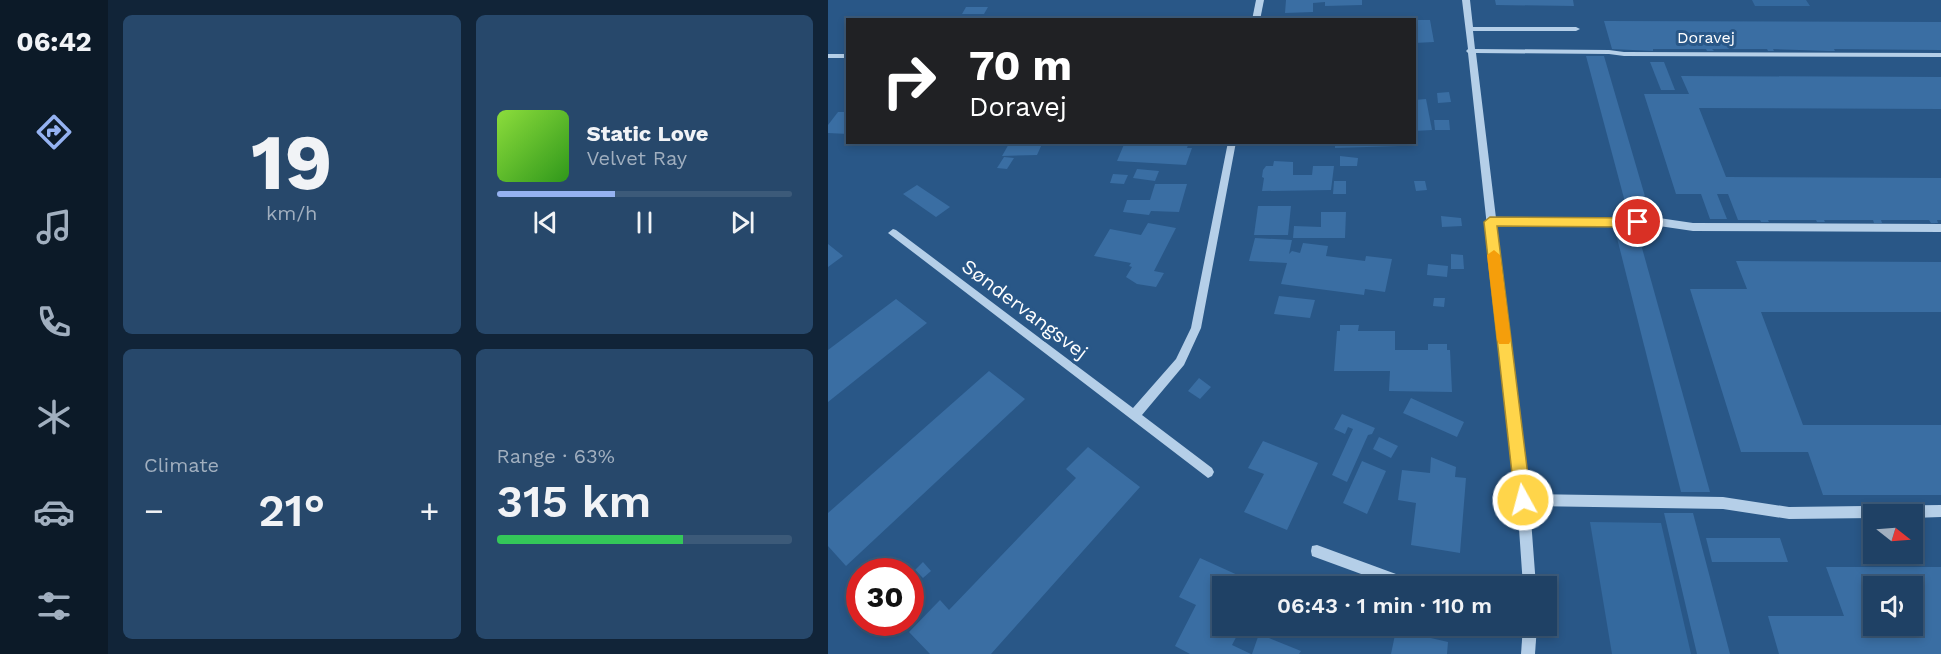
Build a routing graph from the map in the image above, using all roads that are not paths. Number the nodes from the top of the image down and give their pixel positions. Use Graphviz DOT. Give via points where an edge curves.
graph roads {
  1 [pos="1260,0"];
  2 [pos="1466,0"];
  3 [pos="1256,18"];
  4 [pos="1468,29"];
  5 [pos="1576,29"];
  6 [pos="1470,51"];
  7 [pos="1941,55"];
  8 [pos="828,56"];
  9 [pos="846,56"];
  10 [pos="1232,144"];
  11 [pos="1490,222"];
  12 [pos="1941,228"];
  13 [pos="893,233"];
  14 [pos="1135,414"];
  15 [pos="1208,472"];
  16 [pos="1523,500"];
  17 [pos="1941,512"];
  18 [pos="1317,550"];
  19 [pos="1384,576"];
  20 [pos="1527,576"];
  21 [pos="1529,636"];
  22 [pos="1528,654"];
  1 -- 3 [label="street"];
  2 -- 4 [label="street"];
  4 -- 5 [label="street"];
  4 -- 6 [label="street"];
  6 -- 7 [label="street, Doravej"];
  6 -- 11 [label="street"];
  8 -- 9 [label="street"];
  10 -- 14 [label="street" via="1196,328 1180,362"];
  11 -- 12 [label="street"];
  11 -- 16 [label="street"];
  13 -- 14 [label="street, Søndervangsvej"];
  14 -- 15 [label="street, Søndervangsvej"];
  16 -- 17 [label="street" via="1723,503 1789,513"];
  16 -- 20 [label="street"];
  18 -- 19 [label="street"];
  21 -- 22 [label="street"];
}
